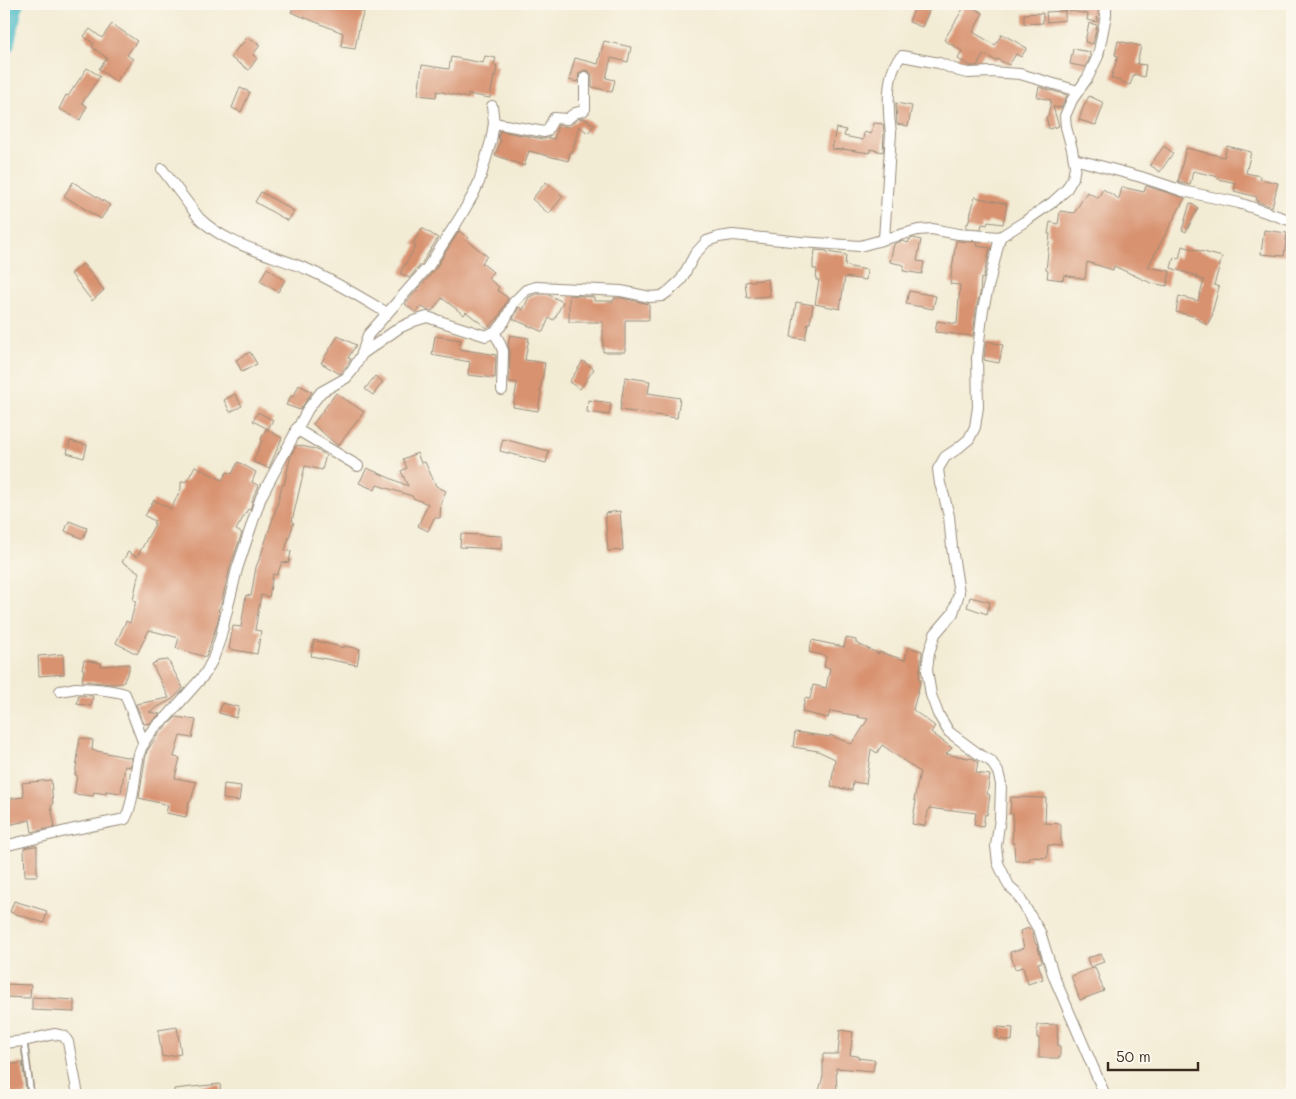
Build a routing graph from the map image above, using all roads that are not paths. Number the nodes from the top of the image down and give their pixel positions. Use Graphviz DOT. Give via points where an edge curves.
graph roads {
  1 [pos="1106,4"];
  2 [pos="585,77"];
  3 [pos="1078,91"];
  4 [pos="492,106"];
  5 [pos="494,123"];
  6 [pos="1074,159"];
  7 [pos="162,169"];
  8 [pos="1292,221"];
  9 [pos="1000,237"];
  10 [pos="884,239"];
  11 [pos="387,313"];
  12 [pos="494,332"];
  13 [pos="362,354"];
  14 [pos="502,390"];
  15 [pos="296,429"];
  16 [pos="358,466"];
  17 [pos="60,691"];
  18 [pos="144,744"];
  19 [pos="4,846"];
  20 [pos="24,1041"];
  21 [pos="4,1043"];
  22 [pos="31,1095"];
  23 [pos="78,1095"];
  24 [pos="1105,1095"];
  1 -- 3 [label="street" via="1098,56"];
  2 -- 5 [label="street" via="585,109 567,119 554,118 547,131"];
  3 -- 6 [label="street" via="1065,116"];
  3 -- 10 [label="street" via="1020,74 968,73 925,59 902,56 892,70 889,93 891,133"];
  4 -- 5 [label="street"];
  5 -- 11 [label="street" via="492,142 473,195 428,266"];
  6 -- 8 [label="street" via="1184,191 1239,202"];
  6 -- 9 [label="street" via="1073,178 1066,190"];
  7 -- 11 [label="street" via="205,224 243,246 307,269"];
  9 -- 10 [label="street" via="932,229"];
  9 -- 24 [label="street" via="983,309 977,357 975,426 969,439 945,456 938,470 949,516 959,594 953,613 935,634 929,653 930,695 949,732 991,761 998,772 1001,784 996,846 998,863 1040,932 1054,977"];
  10 -- 12 [label="street" via="860,246 733,235 719,237 707,241 695,254 681,280 662,296 536,287 526,290 514,302 504,322"];
  11 -- 13 [label="street" via="368,335"];
  12 -- 13 [label="street" via="486,336 427,317 399,328"];
  12 -- 14 [label="street" via="503,351"];
  13 -- 15 [label="street" via="346,378 321,392"];
  15 -- 16 [label="street"];
  15 -- 18 [label="street" via="261,497 213,659 205,674 151,732"];
  17 -- 18 [label="street" via="76,688 125,694"];
  18 -- 19 [label="street" via="125,819"];
  20 -- 21 [label="street"];
  20 -- 22 [label="lane"];
  20 -- 23 [label="street" via="54,1034 66,1037"];
}
